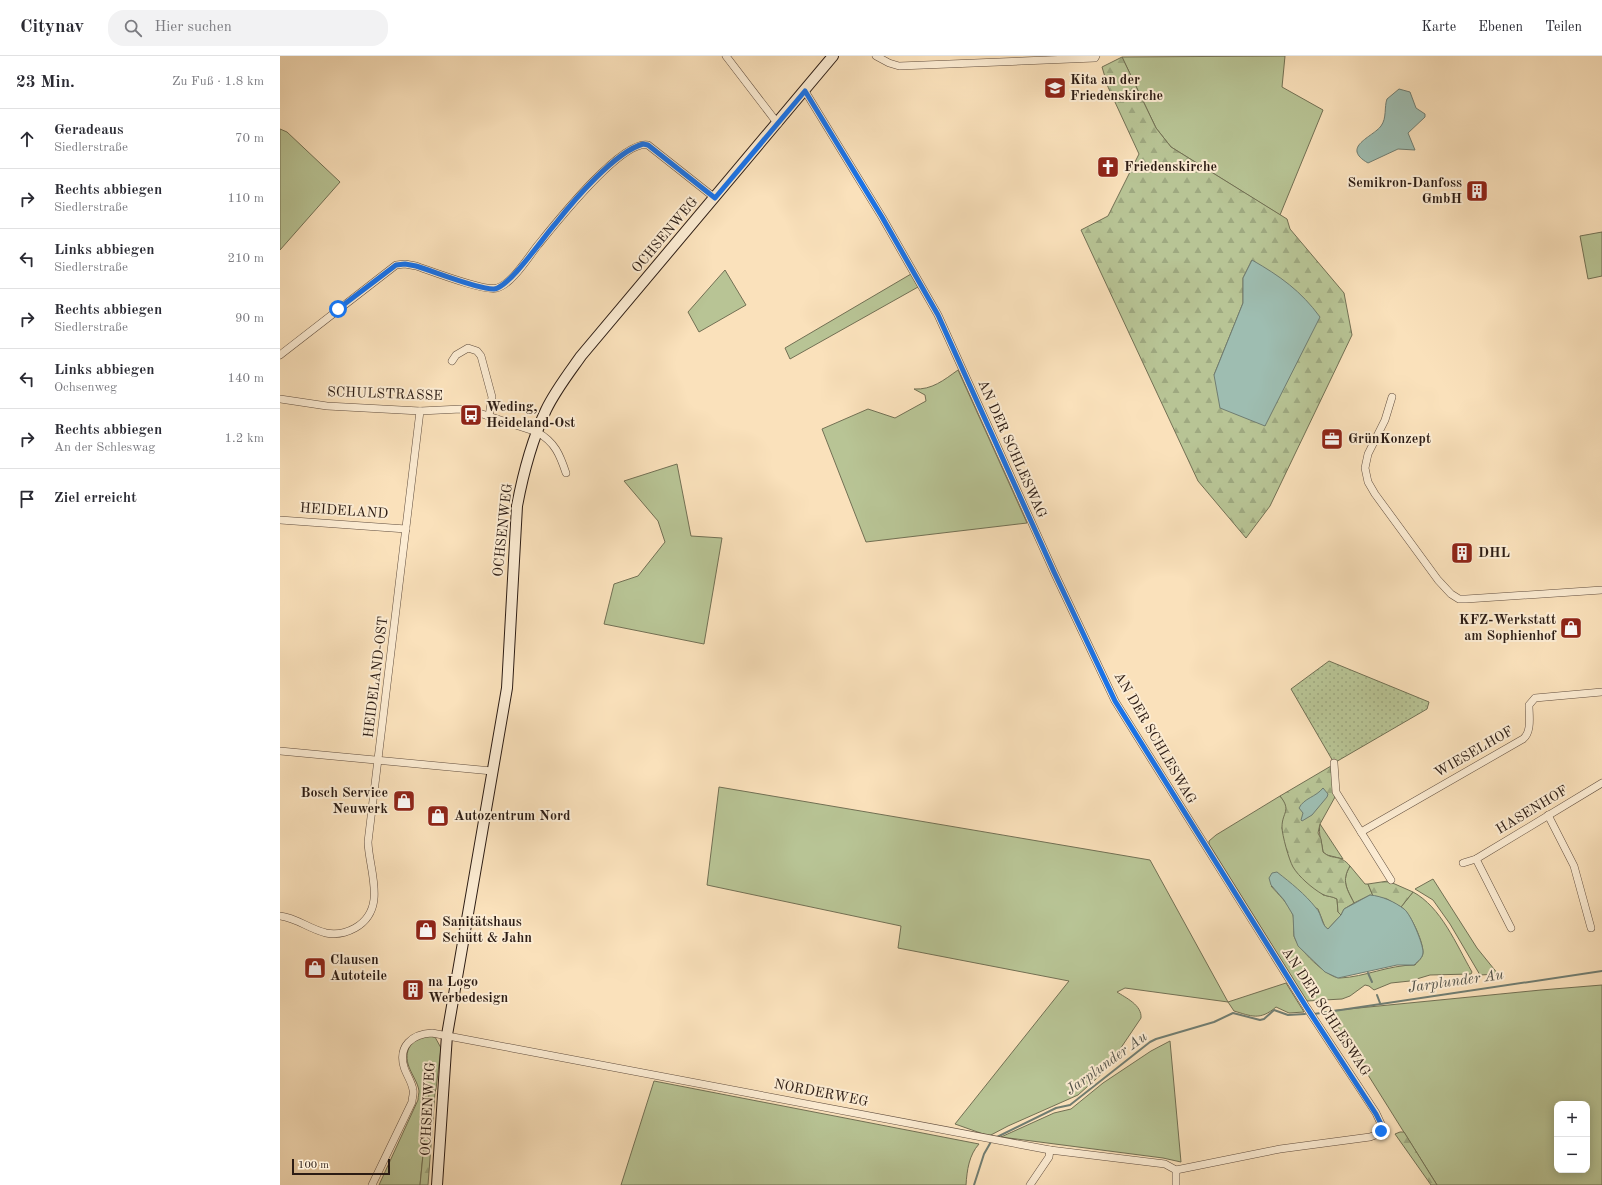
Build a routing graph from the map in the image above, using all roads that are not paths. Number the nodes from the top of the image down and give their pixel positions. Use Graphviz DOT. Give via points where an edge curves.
graph roads {
  1 [pos="726,56"];
  2 [pos="833,56"];
  3 [pos="876,56"];
  4 [pos="1095,57"];
  5 [pos="992,59"];
  6 [pos="805,91"];
  7 [pos="778,124"];
  8 [pos="715,198"];
  9 [pos="280,355"];
  10 [pos="452,361"];
  11 [pos="1392,397"];
  12 [pos="280,399"];
  13 [pos="420,411"];
  14 [pos="489,416"];
  15 [pos="537,432"];
  16 [pos="566,474"];
  17 [pos="280,520"];
  18 [pos="406,529"];
  19 [pos="1602,590"];
  20 [pos="399,596"];
  21 [pos="1602,692"];
  22 [pos="280,751"];
  23 [pos="379,760"];
  24 [pos="1334,763"];
  25 [pos="492,771"];
  26 [pos="1602,783"];
  27 [pos="1548,815"];
  28 [pos="1361,832"];
  29 [pos="1476,859"];
  30 [pos="1463,863"];
  31 [pos="1391,880"];
  32 [pos="280,916"];
  33 [pos="1511,928"];
  34 [pos="1591,928"];
  35 [pos="447,1035"];
  36 [pos="1050,1150"];
  37 [pos="1176,1170"];
  38 [pos="372,1185"];
  39 [pos="437,1185"];
  40 [pos="1030,1185"];
  41 [pos="1176,1185"];
  1 -- 7 [label="street"];
  2 -- 6 [label="main road, OCHSENWEG"];
  3 -- 5 [label="street" via="899,66"];
  4 -- 5 [label="street"];
  6 -- 7 [label="main road, OCHSENWEG"];
  6 -- 37 [label="street, AN DER SCHLESWAG" via="938,315 1115,701 1382,1126 1378,1134 1370,1137 1280,1149"];
  7 -- 8 [label="main road, OCHSENWEG"];
  8 -- 9 [label="street" via="648,145 637,145 589,185 512,278 501,287 488,289 416,266 396,265"];
  8 -- 15 [label="main road, OCHSENWEG" via="581,356 546,409"];
  10 -- 14 [label="street" via="456,355 468,348 477,351 481,356 492,396"];
  11 -- 19 [label="street" via="1385,420 1368,454 1365,468 1368,482 1438,580 1451,594 1466,599"];
  12 -- 13 [label="street, SCHULSTRASSE" via="327,406"];
  13 -- 14 [label="street, SCHULSTRASSE" via="461,409"];
  13 -- 18 [label="street, HEIDELAND"];
  14 -- 15 [label="street, SCHULSTRASSE"];
  15 -- 16 [label="street, SCHULSTRASSE" via="556,448"];
  15 -- 25 [label="main road, OCHSENWEG" via="522,479 517,506 507,688"];
  17 -- 18 [label="street, HEIDELAND"];
  18 -- 20 [label="street, HEIDELAND"];
  20 -- 23 [label="street, HEIDELAND-OST"];
  21 -- 28 [label="street, WIESELHOF" via="1535,698 1529,705 1527,736"];
  22 -- 23 [label="street"];
  23 -- 25 [label="street"];
  23 -- 32 [label="street, HEIDELAND-OST" via="368,842 375,900 368,917 361,925 343,934 327,933"];
  24 -- 28 [label="street" via="1336,792"];
  25 -- 35 [label="main road, OCHSENWEG"];
  26 -- 27 [label="street, HASENHOF"];
  27 -- 29 [label="street, HASENHOF"];
  27 -- 34 [label="street" via="1574,866"];
  28 -- 31 [label="street"];
  29 -- 30 [label="street, HASENHOF"];
  29 -- 33 [label="street"];
  35 -- 36 [label="street, NORDERWEG"];
  35 -- 38 [label="street, OCHSENWEG" via="424,1033 412,1038 406,1045 402,1057 414,1091 412,1102"];
  35 -- 39 [label="main road, OCHSENWEG"];
  36 -- 37 [label="street, NORDERWEG" via="1165,1164"];
  36 -- 40 [label="street" via="1049,1157"];
  37 -- 41 [label="street"];
}
